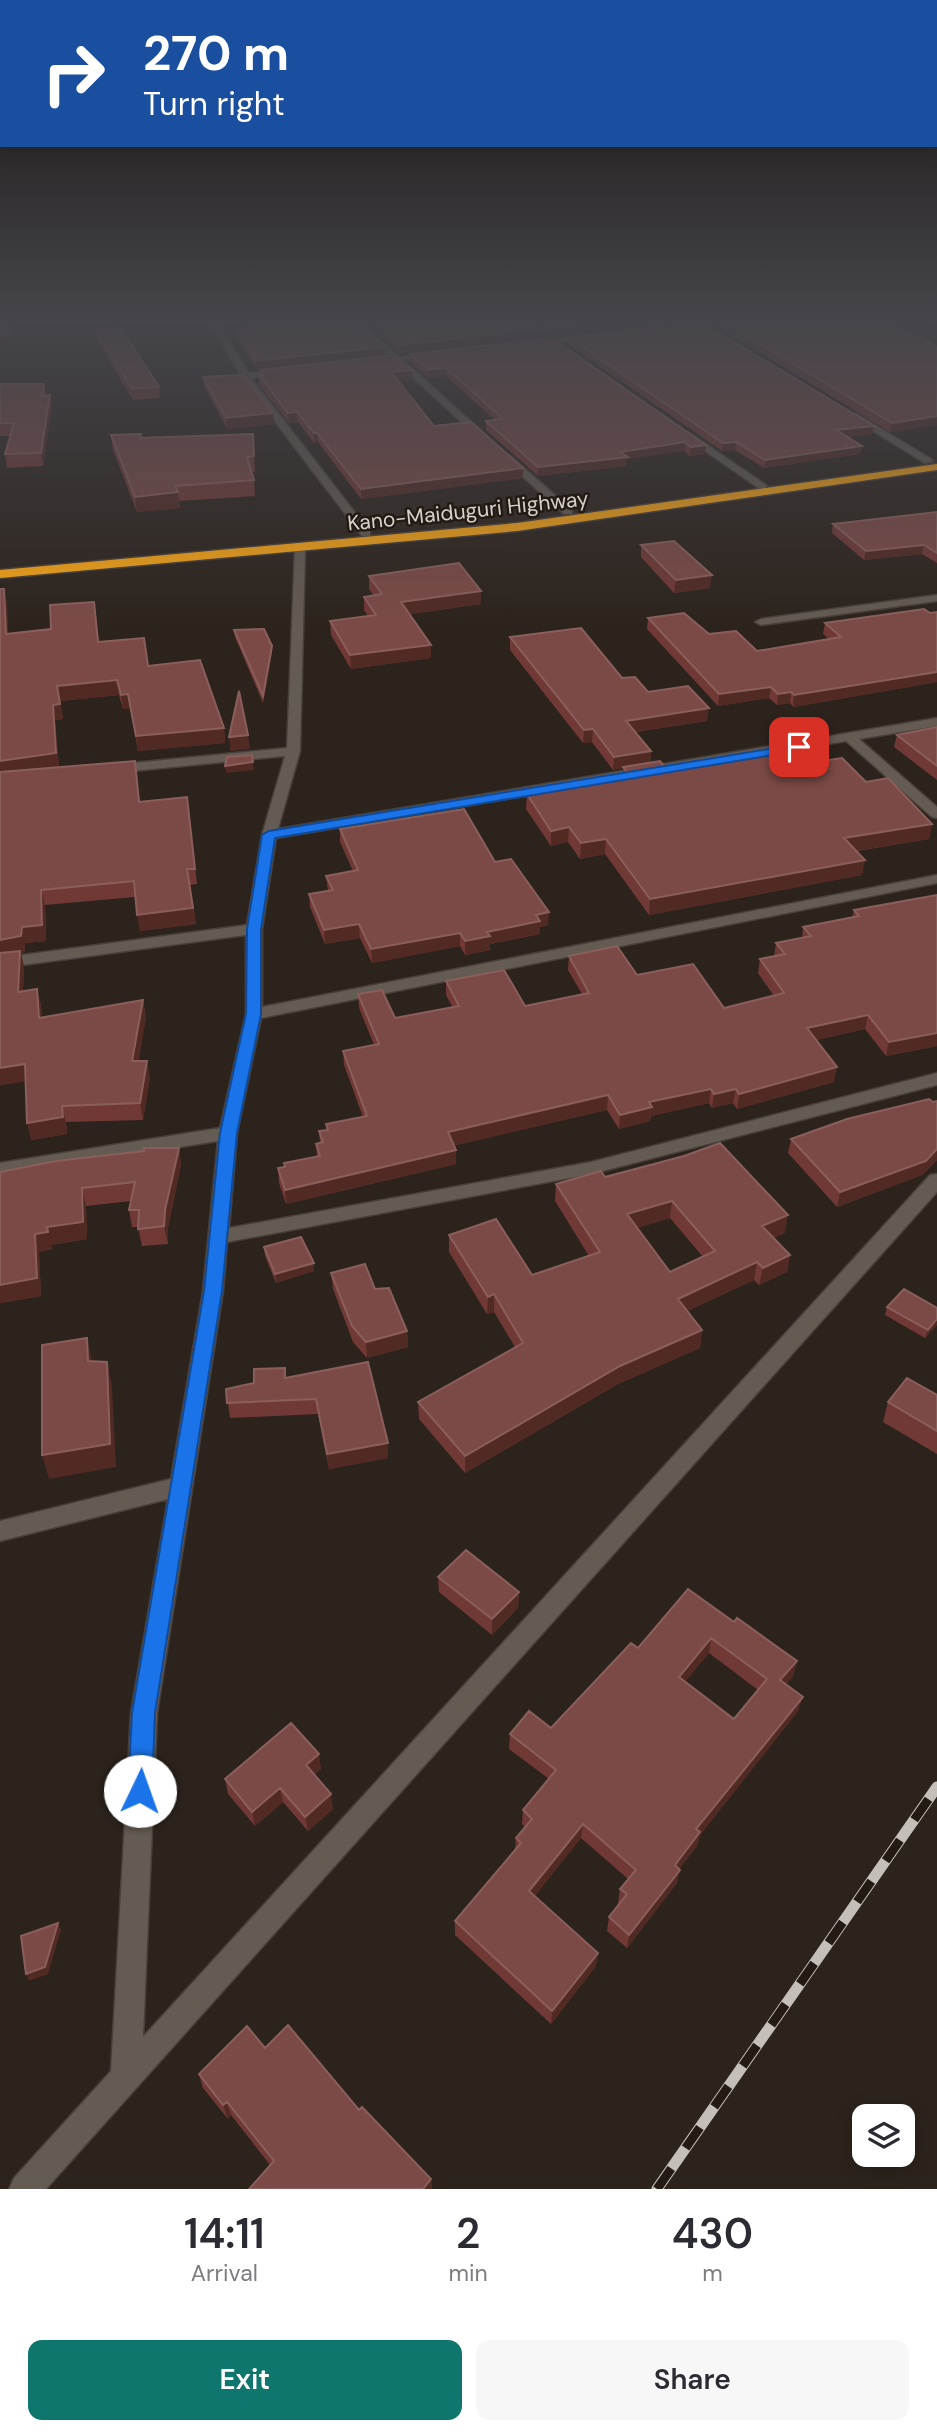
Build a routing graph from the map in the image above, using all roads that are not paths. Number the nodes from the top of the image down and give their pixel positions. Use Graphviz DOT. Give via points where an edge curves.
graph roads {
  1 [pos="282,424"];
  2 [pos="470,424"];
  3 [pos="869,424"];
  4 [pos="675,425"];
  5 [pos="488,440"];
  6 [pos="498,450"];
  7 [pos="934,462"];
  8 [pos="763,487"];
  9 [pos="568,512"];
  10 [pos="366,534"];
  11 [pos="300,550"];
  12 [pos="0,565"];
  13 [pos="0,574"];
  14 [pos="937,598"];
  15 [pos="761,622"];
  16 [pos="937,722"];
  17 [pos="850,738"];
  18 [pos="293,751"];
  19 [pos="93,771"];
  20 [pos="937,814"];
  21 [pos="269,835"];
  22 [pos="937,879"];
  23 [pos="254,929"];
  24 [pos="0,963"];
  25 [pos="254,1014"];
  26 [pos="937,1079"];
  27 [pos="228,1133"];
  28 [pos="0,1169"];
  29 [pos="937,1180"];
  30 [pos="218,1237"];
  31 [pos="181,1486"];
  32 [pos="0,1531"];
  33 [pos="126,2079"];
  34 [pos="26,2189"];
  1 -- 10 [label="street"];
  2 -- 5 [label="street"];
  3 -- 7 [label="street"];
  4 -- 8 [label="street"];
  6 -- 9 [label="street"];
  7 -- 8 [label="highway, Kano-Maiduguri Highway"];
  7 -- 11 [label="highway, Kano-Maiduguri Highway" via="530,525"];
  8 -- 9 [label="highway, Kano-Maiduguri Highway"];
  9 -- 10 [label="highway, Kano-Maiduguri Highway"];
  10 -- 12 [label="highway, Kano-Maiduguri Highway"];
  11 -- 13 [label="highway, Kano-Maiduguri Highway"];
  11 -- 18 [label="street"];
  14 -- 15 [label="street"];
  16 -- 17 [label="street"];
  17 -- 20 [label="street"];
  17 -- 21 [label="street"];
  18 -- 19 [label="street"];
  18 -- 21 [label="street"];
  21 -- 23 [label="street"];
  22 -- 25 [label="street"];
  23 -- 24 [label="street"];
  23 -- 25 [label="street"];
  25 -- 27 [label="street"];
  26 -- 30 [label="street" via="592,1168"];
  27 -- 28 [label="street"];
  27 -- 30 [label="street"];
  29 -- 33 [label="street"];
  30 -- 31 [label="street"];
  31 -- 32 [label="street"];
  31 -- 33 [label="street" via="144,1713"];
  33 -- 34 [label="street"];
}
